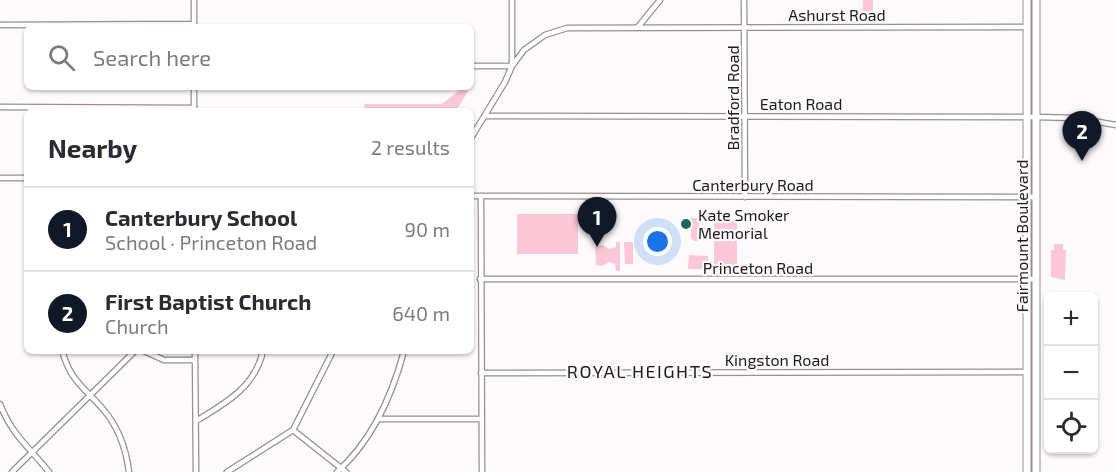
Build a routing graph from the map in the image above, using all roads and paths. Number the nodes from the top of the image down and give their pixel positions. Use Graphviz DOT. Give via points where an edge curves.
graph roads {
  1 [pos="194,0"];
  2 [pos="512,0"];
  3 [pos="660,0"];
  4 [pos="744,0"];
  5 [pos="1027,0"];
  6 [pos="1036,0"];
  7 [pos="194,24"];
  8 [pos="0,25"];
  9 [pos="24,25"];
  10 [pos="638,27"];
  11 [pos="744,27"];
  12 [pos="1026,27"];
  13 [pos="1036,27"];
  14 [pos="474,66"];
  15 [pos="512,66"];
  16 [pos="194,90"];
  17 [pos="0,107"];
  18 [pos="97,108"];
  19 [pos="194,108"];
  20 [pos="484,116"];
  21 [pos="745,117"];
  22 [pos="1027,117"];
  23 [pos="1036,117"];
  24 [pos="1116,125"];
  25 [pos="474,133"];
  26 [pos="0,178"];
  27 [pos="24,178"];
  28 [pos="474,196"];
  29 [pos="481,197"];
  30 [pos="745,197"];
  31 [pos="1027,197"];
  32 [pos="1036,197"];
  33 [pos="1036,216"];
  34 [pos="1027,217"];
  35 [pos="480,279"];
  36 [pos="1027,279"];
  37 [pos="1036,279"];
  38 [pos="63,354"];
  39 [pos="132,354"];
  40 [pos="151,354"];
  41 [pos="195,354"];
  42 [pos="262,354"];
  43 [pos="331,354"];
  44 [pos="403,354"];
  45 [pos="195,360"];
  46 [pos="1027,372"];
  47 [pos="1036,372"];
  48 [pos="481,373"];
  49 [pos="90,396"];
  50 [pos="0,404"];
  51 [pos="380,419"];
  52 [pos="482,419"];
  53 [pos="196,421"];
  54 [pos="293,430"];
  55 [pos="32,453"];
  56 [pos="342,471"];
  57 [pos="12,472"];
  58 [pos="50,472"];
  59 [pos="129,472"];
  60 [pos="196,472"];
  61 [pos="227,472"];
  62 [pos="482,472"];
  63 [pos="1027,472"];
  64 [pos="1036,472"];
  1 -- 7 [label="street"];
  2 -- 15 [label="street"];
  3 -- 10 [label="street"];
  4 -- 11 [label="street, Bradford Road"];
  5 -- 12 [label="main road, Fairmount Boulevard"];
  6 -- 13 [label="main road, Fairmount Boulevard"];
  8 -- 9 [label="street"];
  10 -- 11 [label="street, Ashurst Road"];
  10 -- 15 [label="street, Ashurst Road" via="561,29 536,41"];
  11 -- 12 [label="street, Ashurst Road"];
  11 -- 21 [label="street, Bradford Road"];
  12 -- 13 [label="street, Ashurst Road"];
  12 -- 22 [label="main road, Fairmount Boulevard"];
  13 -- 23 [label="main road, Fairmount Boulevard"];
  14 -- 15 [label="street"];
  15 -- 20 [label="street"];
  16 -- 19 [label="street"];
  17 -- 18 [label="street"];
  20 -- 21 [label="street, Eaton Road"];
  20 -- 25 [label="street"];
  21 -- 22 [label="street, Eaton Road"];
  21 -- 30 [label="street, Bradford Road"];
  22 -- 23 [label="street, Eaton Road"];
  22 -- 31 [label="main road, Fairmount Boulevard"];
  23 -- 24 [label="street, Eaton Road"];
  23 -- 32 [label="main road, Fairmount Boulevard"];
  26 -- 27 [label="street"];
  28 -- 29 [label="street, Canterbury Road"];
  29 -- 30 [label="street, Canterbury Road"];
  29 -- 35 [label="street"];
  30 -- 31 [label="street, Canterbury Road"];
  31 -- 32 [label="street, Canterbury Road"];
  31 -- 34 [label="main road, Fairmount Boulevard"];
  32 -- 33 [label="main road, Fairmount Boulevard"];
  33 -- 34 [label="main road"];
  33 -- 37 [label="main road, Fairmount Boulevard"];
  34 -- 36 [label="main road, Fairmount Boulevard"];
  35 -- 36 [label="street, Princeton Road"];
  35 -- 48 [label="street"];
  36 -- 37 [label="street, Princeton Road"];
  36 -- 46 [label="main road, Fairmount Boulevard"];
  37 -- 47 [label="main road, Fairmount Boulevard"];
  38 -- 49 [label="street" via="69,369"];
  39 -- 49 [label="street"];
  40 -- 45 [label="street" via="164,360"];
  41 -- 45 [label="street"];
  42 -- 53 [label="street" via="256,372 239,393"];
  43 -- 54 [label="street"];
  44 -- 51 [label="street"];
  45 -- 53 [label="street"];
  46 -- 47 [label="street, Kingston Road"];
  46 -- 48 [label="street, Kingston Road"];
  46 -- 63 [label="main road, Fairmount Boulevard"];
  47 -- 64 [label="main road, Fairmount Boulevard"];
  48 -- 52 [label="street"];
  49 -- 55 [label="street"];
  49 -- 59 [label="street" via="116,427"];
  50 -- 55 [label="street" via="13,430"];
  51 -- 52 [label="street"];
  51 -- 56 [label="street"];
  52 -- 62 [label="street"];
  53 -- 60 [label="street"];
  54 -- 56 [label="street"];
  54 -- 61 [label="street"];
  55 -- 57 [label="street"];
  55 -- 58 [label="street"];
}
